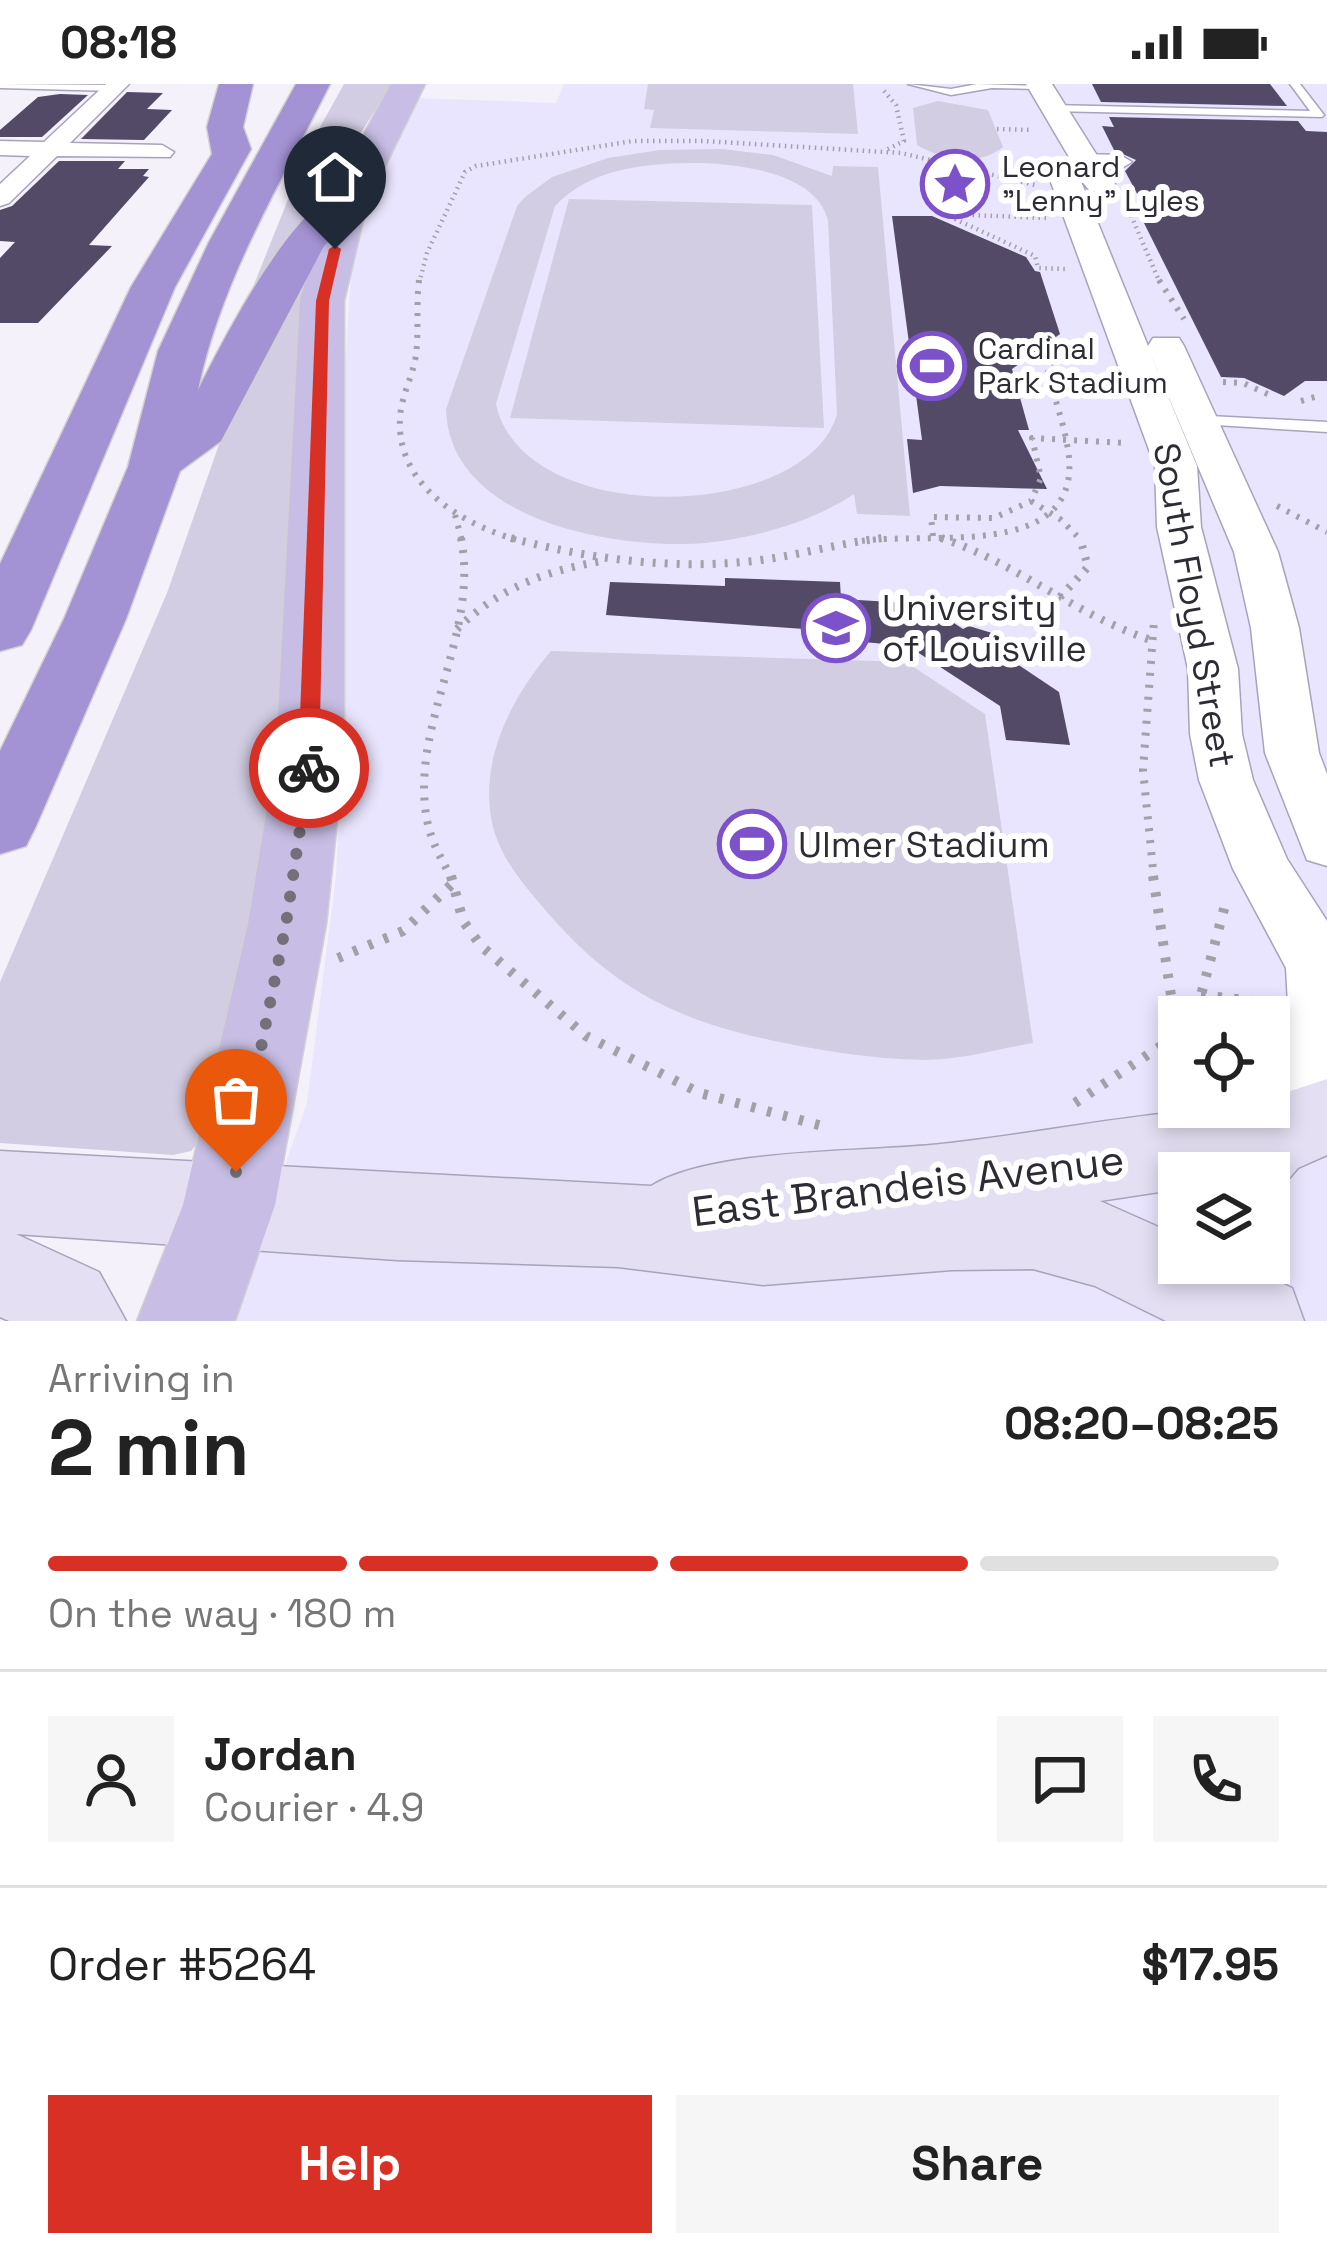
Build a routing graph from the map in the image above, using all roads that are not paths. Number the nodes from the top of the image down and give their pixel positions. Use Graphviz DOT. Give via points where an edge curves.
graph roads {
  1 [pos="236,84"];
  2 [pos="272,84"];
  3 [pos="314,84"];
  4 [pos="408,84"];
  5 [pos="913,84"];
  6 [pos="928,84"];
  7 [pos="970,84"];
  8 [pos="994,84"];
  9 [pos="1295,84"];
  10 [pos="0,85"];
  11 [pos="116,86"];
  12 [pos="1042,102"];
  13 [pos="0,148"];
  14 [pos="48,150"];
  15 [pos="162,152"];
  16 [pos="230,153"];
  17 [pos="1084,170"];
  18 [pos="0,198"];
  19 [pos="347,202"];
  20 [pos="1174,416"];
  21 [pos="1327,428"];
  22 [pos="155,467"];
  23 [pos="0,630"];
  24 [pos="0,826"];
  25 [pos="1327,844"];
  26 [pos="1283,1138"];
  27 [pos="0,1192"];
  28 [pos="229,1205"];
  29 [pos="617,1226"];
  30 [pos="0,1271"];
  31 [pos="1245,1284"];
  32 [pos="1261,1320"];
  33 [pos="81,1321"];
  34 [pos="186,1321"];
  1 -- 16 [label="highway" via="225,127"];
  2 -- 16 [label="highway"];
  3 -- 22 [label="highway" via="182,351"];
  4 -- 19 [label="main road"];
  5 -- 8 [label="lane" via="951,92"];
  6 -- 7 [label="lane"];
  8 -- 12 [label="lane"];
  9 -- 12 [label="lane" via="1318,115"];
  10 -- 11 [label="lane"];
  11 -- 14 [label="street"];
  12 -- 17 [label="street, South Floyd Street"];
  13 -- 14 [label="street"];
  14 -- 15 [label="street"];
  14 -- 18 [label="street"];
  16 -- 23 [label="highway" via="153,286"];
  17 -- 20 [label="street, South Floyd Street" via="1097,178 1146,298"];
  17 -- 20 [label="street, South Floyd Street" via="1063,174"];
  19 -- 22 [label="highway" via="308,240 203,430"];
  19 -- 28 [label="main road" via="322,301 310,754 286,924"];
  20 -- 21 [label="lane"];
  20 -- 25 [label="street, South Floyd Street" via="1264,577 1292,754"];
  20 -- 26 [label="street, South Floyd Street" via="1179,527 1214,669 1226,780 1317,968 1321,1022"];
  22 -- 24 [label="highway"];
  26 -- 29 [label="main road, East Brandeis Avenue" via="932,1186 783,1196"];
  27 -- 28 [label="main road, East Brandeis Avenue"];
  28 -- 29 [label="main road, East Brandeis Avenue"];
  28 -- 34 [label="main road"];
  29 -- 32 [label="main road, East Brandeis Avenue" via="764,1242 1033,1226 1106,1246"];
  30 -- 33 [label="main road" via="68,1303"];
  31 -- 32 [label="main road"];
}
